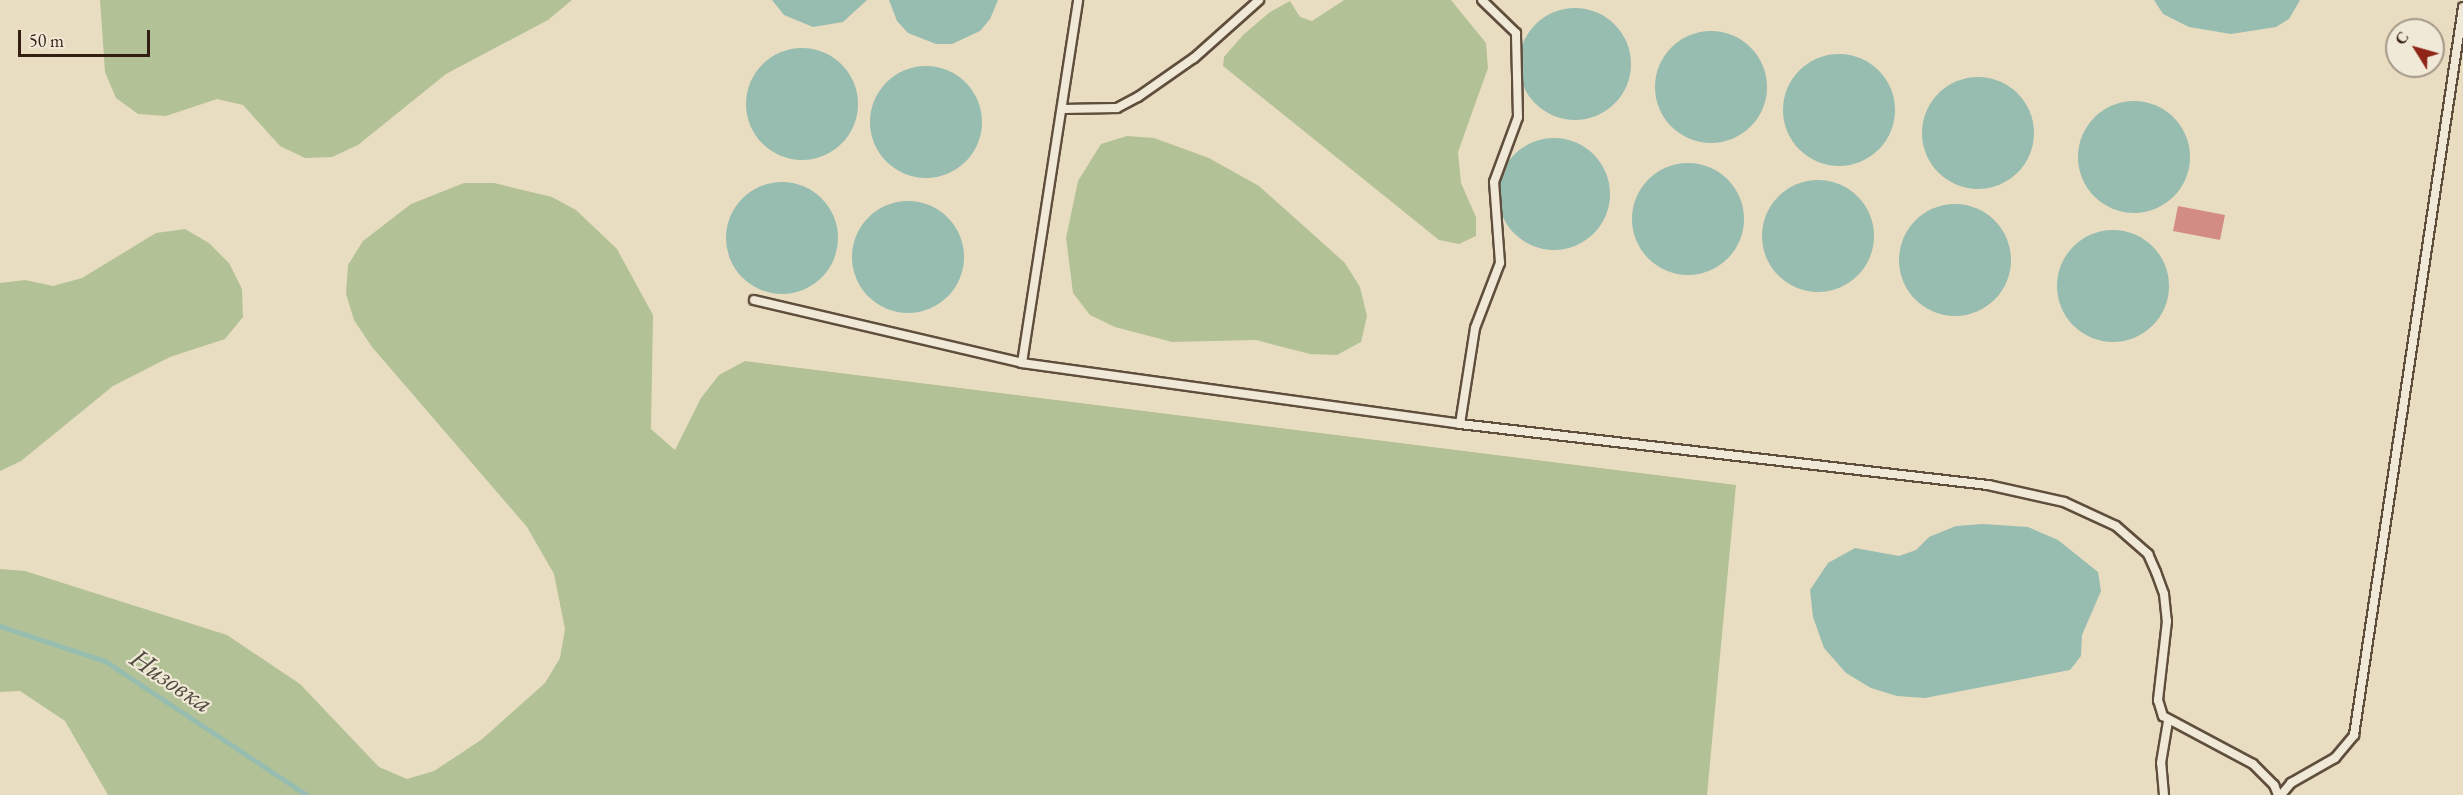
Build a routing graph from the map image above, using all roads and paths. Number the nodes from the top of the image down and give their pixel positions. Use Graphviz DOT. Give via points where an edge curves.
graph roads {
  1 [pos="1078,0"];
  2 [pos="1259,0"];
  3 [pos="1482,0"];
  4 [pos="2463,7"];
  5 [pos="1062,110"];
  6 [pos="754,300"];
  7 [pos="1022,363"];
  8 [pos="1460,424"];
  9 [pos="2168,721"];
  10 [pos="2164,795"];
  11 [pos="2279,795"];
  1 -- 5 [label="lane"];
  2 -- 5 [label="lane" via="1194,58 1138,97 1117,108"];
  3 -- 8 [label="lane" via="1516,33 1518,117 1494,182 1500,263 1475,328"];
  4 -- 11 [label="lane" via="2354,735 2335,758 2291,783"];
  5 -- 7 [label="lane"];
  6 -- 7 [label="lane"];
  7 -- 8 [label="lane"];
  8 -- 9 [label="lane" via="1988,485 2084,509 2133,540 2148,554 2156,572 2167,621 2158,700"];
  9 -- 10 [label="lane" via="2161,763"];
  9 -- 11 [label="lane" via="2253,764"];
}
